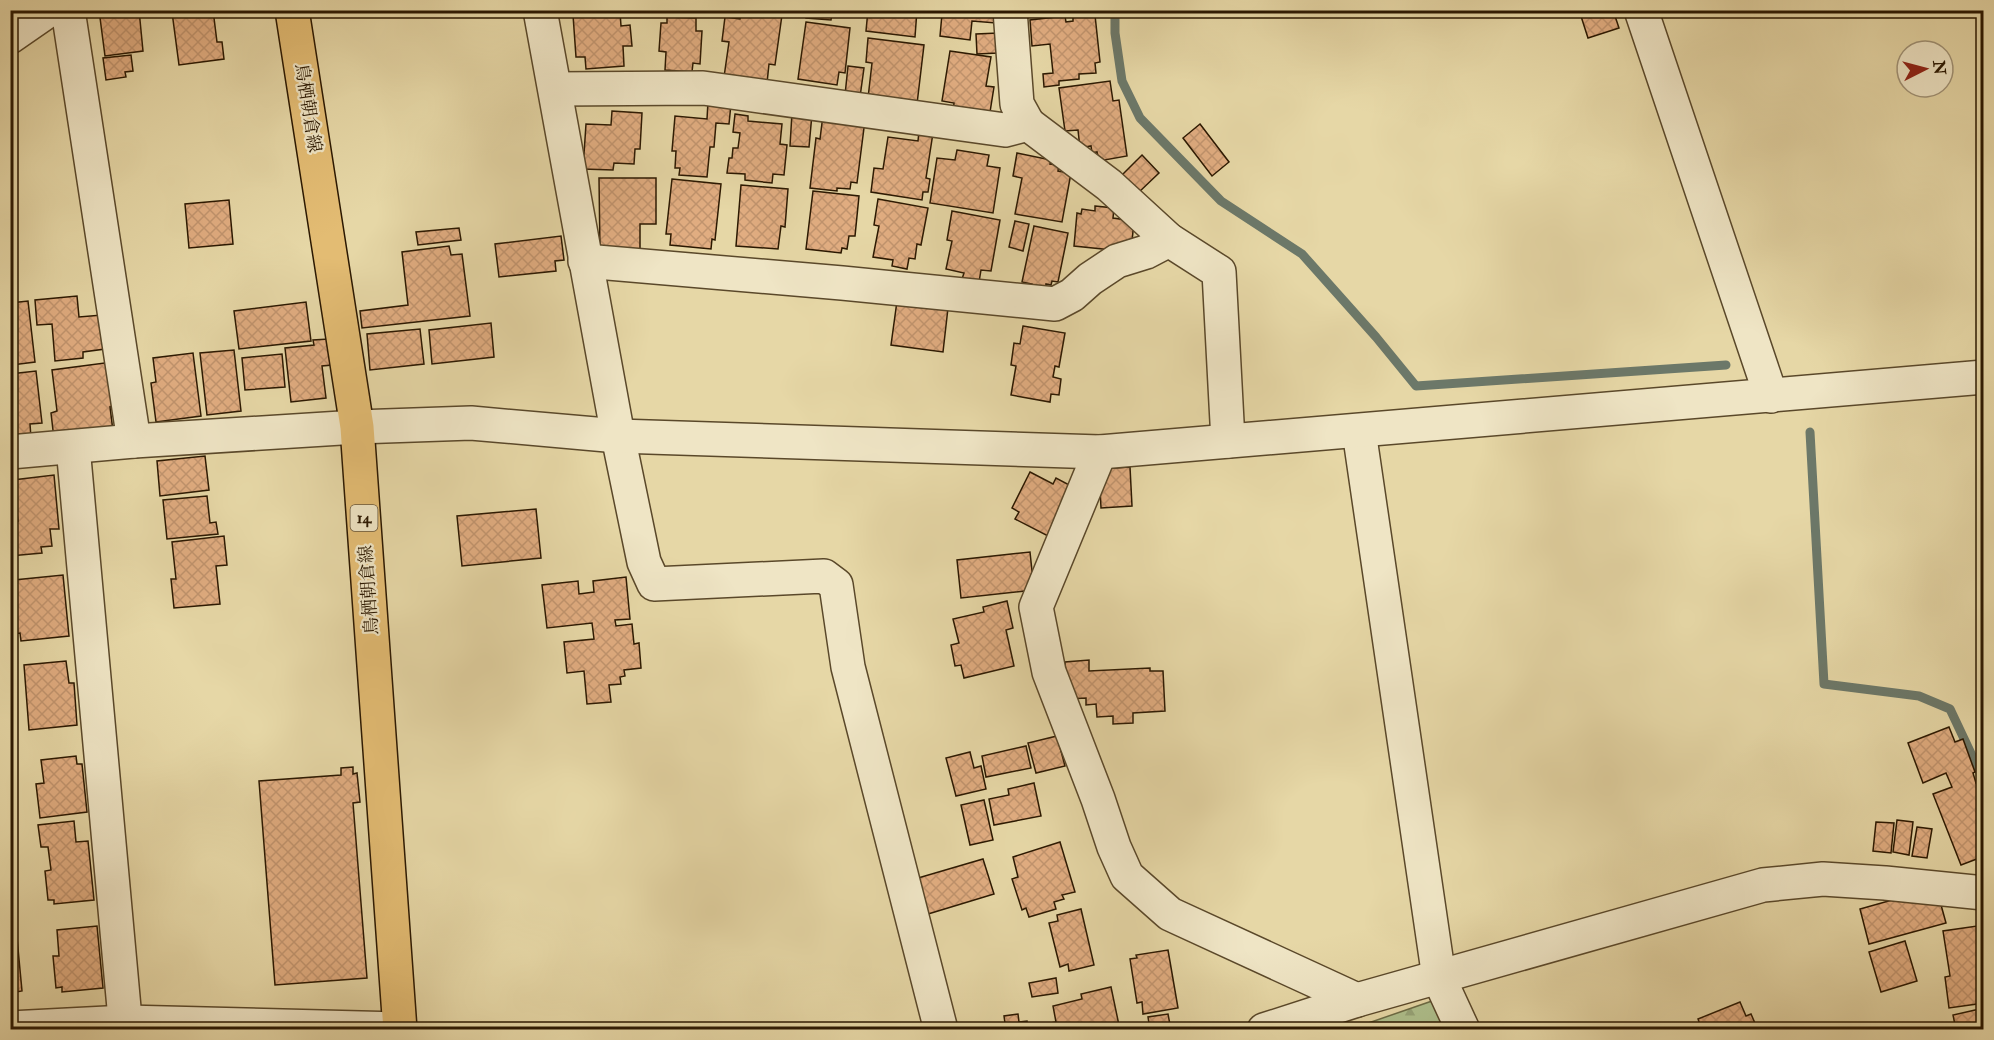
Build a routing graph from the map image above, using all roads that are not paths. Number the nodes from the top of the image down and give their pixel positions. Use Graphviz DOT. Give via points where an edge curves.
graph roads {
  1 [pos="49,10"];
  2 [pos="68,10"];
  3 [pos="292,10"];
  4 [pos="540,10"];
  5 [pos="1010,10"];
  6 [pos="1641,10"];
  7 [pos="10,38"];
  8 [pos="556,88"];
  9 [pos="1028,124"];
  10 [pos="1169,240"];
  11 [pos="585,261"];
  12 [pos="1983,377"];
  13 [pos="1772,396"];
  14 [pos="357,427"];
  15 [pos="1359,430"];
  16 [pos="618,436"];
  17 [pos="134,441"];
  18 [pos="1227,441"];
  19 [pos="73,447"];
  20 [pos="10,452"];
  21 [pos="1100,452"];
  22 [pos="1983,893"];
  23 [pos="1439,978"];
  24 [pos="1357,1000"];
  25 [pos="126,1026"];
  26 [pos="10,1028"];
  27 [pos="400,1029"];
  28 [pos="941,1029"];
  29 [pos="1264,1029"];
  30 [pos="1463,1029"];
  1 -- 7 [label="street"];
  2 -- 17 [label="street"];
  3 -- 14 [label="main road, 鳥栖朝倉線 / 14"];
  4 -- 8 [label="street"];
  5 -- 9 [label="street" via="1017,104"];
  6 -- 13 [label="street"];
  8 -- 9 [label="street" via="703,88 1005,130"];
  8 -- 11 [label="street"];
  9 -- 10 [label="street" via="1109,185"];
  10 -- 11 [label="street" via="1117,261 1056,304"];
  10 -- 18 [label="street" via="1219,272"];
  11 -- 16 [label="street"];
  12 -- 13 [label="street"];
  13 -- 15 [label="street"];
  14 -- 16 [label="street" via="471,423"];
  14 -- 17 [label="street"];
  14 -- 27 [label="main road, 鳥栖朝倉線 / 14"];
  15 -- 18 [label="street"];
  15 -- 23 [label="street"];
  16 -- 21 [label="street"];
  16 -- 28 [label="street" via="644,562 654,584 824,576 836,585 848,667"];
  17 -- 19 [label="street"];
  18 -- 21 [label="street"];
  19 -- 20 [label="street"];
  19 -- 25 [label="street"];
  21 -- 24 [label="street" via="1036,607 1049,672 1127,876 1170,914"];
  22 -- 23 [label="street" via="1823,879 1763,885"];
  23 -- 24 [label="street"];
  23 -- 30 [label="street"];
  24 -- 29 [label="street"];
  25 -- 26 [label="street"];
  25 -- 27 [label="street"];
}
